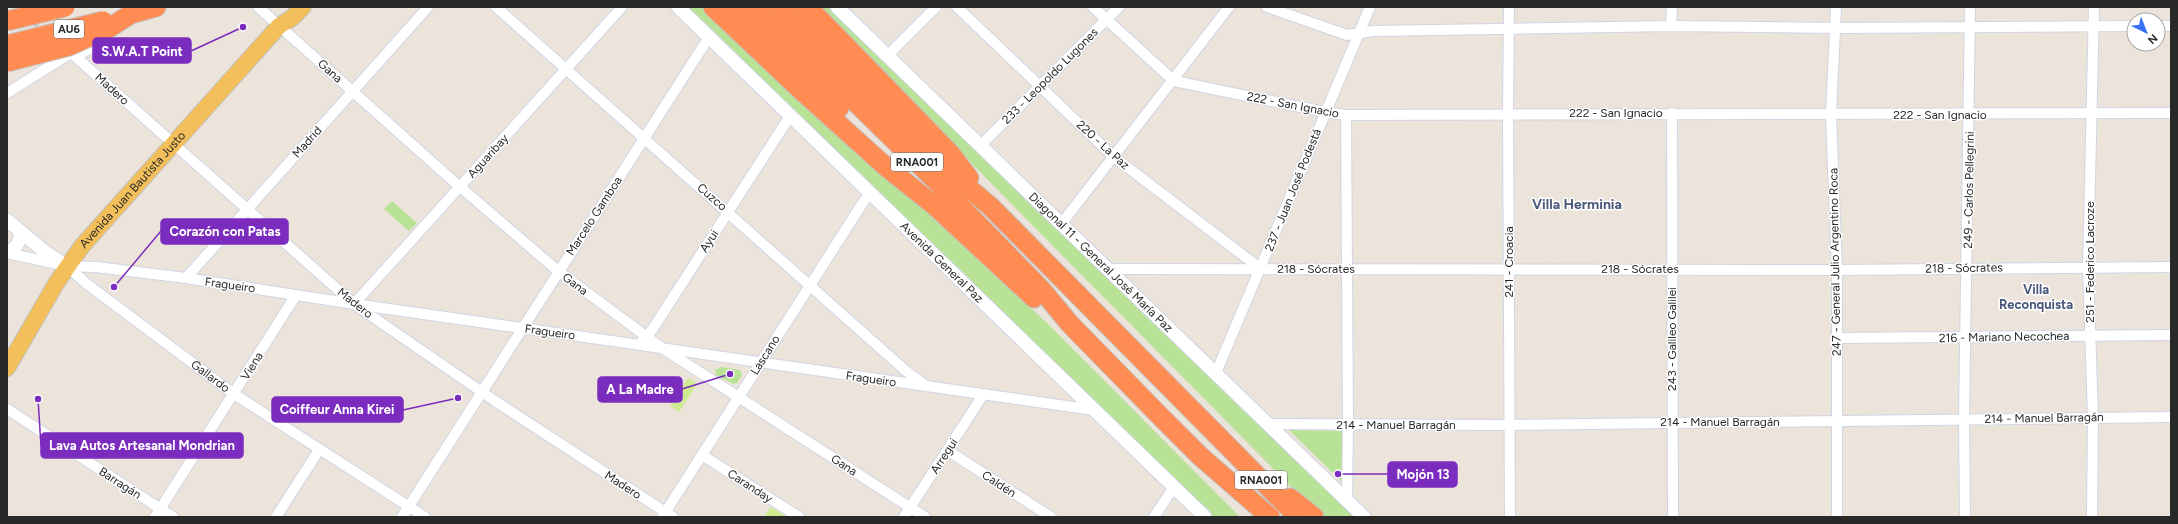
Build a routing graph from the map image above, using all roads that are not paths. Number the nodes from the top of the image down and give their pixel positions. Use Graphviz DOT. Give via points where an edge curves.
graph roads {
  1 [pos="64,7"];
  2 [pos="156,7"];
  3 [pos="258,7"];
  4 [pos="287,7"];
  5 [pos="303,7"];
  6 [pos="428,7"];
  7 [pos="496,7"];
  8 [pos="622,7"];
  9 [pos="678,7"];
  10 [pos="758,7"];
  11 [pos="783,7"];
  12 [pos="808,7"];
  13 [pos="838,7"];
  14 [pos="936,7"];
  15 [pos="957,7"];
  16 [pos="1093,7"];
  17 [pos="1119,7"];
  18 [pos="1229,7"];
  19 [pos="1267,7"];
  20 [pos="1370,7"];
  21 [pos="1509,7"];
  22 [pos="1672,7"];
  23 [pos="1836,7"];
  24 [pos="1970,7"];
  25 [pos="2094,7"];
  26 [pos="725,11"];
  27 [pos="1106,19"];
  28 [pos="7,21"];
  29 [pos="126,22"];
  30 [pos="2094,25"];
  31 [pos="279,26"];
  32 [pos="1671,26"];
  33 [pos="2126,26"];
  34 [pos="1836,28"];
  35 [pos="1970,28"];
  36 [pos="1508,30"];
  37 [pos="1358,34"];
  38 [pos="709,37"];
  39 [pos="7,45"];
  40 [pos="72,53"];
  41 [pos="888,55"];
  42 [pos="7,62"];
  43 [pos="566,69"];
  44 [pos="1174,81"];
  45 [pos="1040,86"];
  46 [pos="353,91"];
  47 [pos="7,93"];
  48 [pos="1325,112"];
  49 [pos="1508,113"];
  50 [pos="1672,113"];
  51 [pos="2091,113"];
  52 [pos="2171,113"];
  53 [pos="1346,115"];
  54 [pos="1831,115"];
  55 [pos="1970,115"];
  56 [pos="790,116"];
  57 [pos="644,138"];
  58 [pos="174,144"];
  59 [pos="981,145"];
  60 [pos="1114,157"];
  61 [pos="460,187"];
  62 [pos="869,193"];
  63 [pos="990,206"];
  64 [pos="246,209"];
  65 [pos="728,212"];
  66 [pos="7,220"];
  67 [pos="1062,223"];
  68 [pos="20,231"];
  69 [pos="7,252"];
  70 [pos="67,266"];
  71 [pos="2088,267"];
  72 [pos="2171,267"];
  73 [pos="1968,268"];
  74 [pos="1109,269"];
  75 [pos="1261,269"];
  76 [pos="1347,269"];
  77 [pos="1509,269"];
  78 [pos="1672,269"];
  79 [pos="1837,270"];
  80 [pos="558,271"];
  81 [pos="186,278"];
  82 [pos="810,284"];
  83 [pos="296,295"];
  84 [pos="354,304"];
  85 [pos="1069,323"];
  86 [pos="522,328"];
  87 [pos="2171,335"];
  88 [pos="646,336"];
  89 [pos="2091,336"];
  90 [pos="1966,337"];
  91 [pos="1837,338"];
  92 [pos="638,345"];
  93 [pos="662,348"];
  94 [pos="760,363"];
  95 [pos="7,368"];
  96 [pos="1216,373"];
  97 [pos="928,387"];
  98 [pos="481,391"];
  99 [pos="234,394"];
  100 [pos="983,395"];
  101 [pos="739,397"];
  102 [pos="7,409"];
  103 [pos="1094,410"];
  104 [pos="2171,416"];
  105 [pos="2093,417"];
  106 [pos="1964,419"];
  107 [pos="1672,422"];
  108 [pos="1838,422"];
  109 [pos="1270,424"];
  110 [pos="1348,424"];
  111 [pos="1508,425"];
  112 [pos="1224,443"];
  113 [pos="320,450"];
  114 [pos="947,450"];
  115 [pos="702,455"];
  116 [pos="1200,456"];
  117 [pos="1174,487"];
  118 [pos="1347,500"];
  119 [pos="409,507"];
  120 [pos="910,508"];
  121 [pos="157,513"];
  122 [pos="667,515"];
  123 [pos="173,517"];
  124 [pos="276,517"];
  125 [pos="402,517"];
  126 [pos="425,517"];
  127 [pos="799,517"];
  128 [pos="904,517"];
  129 [pos="925,517"];
  130 [pos="1051,517"];
  131 [pos="1154,517"];
  132 [pos="1205,517"];
  133 [pos="1252,517"];
  134 [pos="1270,517"];
  135 [pos="1298,517"];
  136 [pos="1314,517"];
  137 [pos="1364,517"];
  138 [pos="1510,517"];
  139 [pos="1673,517"];
  140 [pos="1837,517"];
  141 [pos="1966,517"];
  142 [pos="2092,517"];
  1 -- 28 [label="highway, AU6, bridge"];
  2 -- 29 [label="highway, AU6"];
  3 -- 31 [label="street, Gana"];
  4 -- 31 [label="main road, Avenida Juan Bautista Justo"];
  5 -- 31 [label="main road, Avenida Juan Bautista Justo"];
  6 -- 46 [label="street, Madrid"];
  7 -- 43 [label="street, Cuzco"];
  8 -- 43 [label="street, Aguaribay"];
  9 -- 38 [label="street, Avenida General Paz"];
  10 -- 85 [label="highway, RNA001" via="937,182 1042,290"];
  11 -- 63 [label="highway, RNA001" via="940,164"];
  12 -- 63 [label="highway" via="950,153"];
  13 -- 41 [label="street, Diagonal 11 - General José María Paz"];
  14 -- 41 [label="street"];
  15 -- 45 [label="street, 220 - La Paz"];
  16 -- 27 [label="street"];
  17 -- 27 [label="street, 233 - Leopoldo Lugones"];
  18 -- 44 [label="street"];
  19 -- 37 [label="street" via="1347,35"];
  20 -- 37 [label="street, 237 - Juan José Podestá"];
  21 -- 36 [label="street, 241 - Croacia"];
  22 -- 32 [label="street"];
  23 -- 34 [label="street, 247 - General Julio Argentino Roca"];
  24 -- 35 [label="street, 249 - Carlos Pellegrini"];
  25 -- 30 [label="street, 251 - Federico Lacroze"];
  26 -- 85 [label="highway" via="885,166 935,206 1034,299"];
  27 -- 44 [label="street"];
  27 -- 45 [label="street, 233 - Leopoldo Lugones"];
  29 -- 39 [label="highway, AU6, bridge"];
  29 -- 40 [label="street"];
  29 -- 42 [label="highway, bridge" via="69,46"];
  30 -- 33 [label="street"];
  30 -- 35 [label="street"];
  30 -- 51 [label="street, 251 - Federico Lacroze"];
  31 -- 46 [label="street, Gana"];
  31 -- 58 [label="main road, Avenida Juan Bautista Justo"];
  32 -- 34 [label="street"];
  32 -- 36 [label="street"];
  34 -- 35 [label="street"];
  34 -- 54 [label="street, 247 - General Julio Argentino Roca"];
  35 -- 55 [label="street, 249 - Carlos Pellegrini"];
  36 -- 37 [label="street" via="1373,31"];
  36 -- 49 [label="street, 241 - Croacia"];
  37 -- 48 [label="street, 237 - Juan José Podestá"];
  38 -- 56 [label="street, Avenida General Paz"];
  38 -- 57 [label="street, Marcelo Gamboa"];
  40 -- 47 [label="street"];
  40 -- 58 [label="street, Madero"];
  41 -- 59 [label="street, Diagonal 11 - General José María Paz"];
  43 -- 57 [label="street, Cuzco"];
  43 -- 61 [label="street, Aguaribay"];
  44 -- 48 [label="street, 222 - San Ignacio"];
  44 -- 60 [label="street"];
  45 -- 59 [label="street, 233 - Leopoldo Lugones"];
  45 -- 60 [label="street, 220 - La Paz"];
  46 -- 61 [label="street, Gana"];
  46 -- 64 [label="street, Madrid"];
  48 -- 53 [label="street, 222 - San Ignacio"];
  48 -- 75 [label="street, 237 - Juan José Podestá"];
  49 -- 50 [label="street, 222 - San Ignacio"];
  49 -- 53 [label="street, 222 - San Ignacio"];
  49 -- 77 [label="street, 241 - Croacia"];
  50 -- 54 [label="street, 222 - San Ignacio"];
  50 -- 78 [label="street, 243 - Galileo Galilei"];
  51 -- 52 [label="street, 222 - San Ignacio"];
  51 -- 55 [label="street, 222 - San Ignacio"];
  51 -- 71 [label="street, 251 - Federico Lacroze"];
  53 -- 76 [label="street"];
  54 -- 55 [label="street, 222 - San Ignacio"];
  54 -- 79 [label="street, 247 - General Julio Argentino Roca"];
  55 -- 73 [label="street, 249 - Carlos Pellegrini"];
  56 -- 62 [label="street, Avenida General Paz"];
  56 -- 65 [label="street, Ayui"];
  57 -- 65 [label="street, Cuzco"];
  57 -- 80 [label="street, Marcelo Gamboa"];
  58 -- 64 [label="street, Madero"];
  58 -- 70 [label="main road, Avenida Juan Bautista Justo" via="95,230"];
  59 -- 67 [label="street, Diagonal 11 - General José María Paz"];
  60 -- 67 [label="street"];
  60 -- 75 [label="street, 220 - La Paz"];
  61 -- 80 [label="street, Gana"];
  61 -- 84 [label="street, Aguaribay"];
  62 -- 82 [label="street, Lascano"];
  62 -- 103 [label="street, Avenida General Paz"];
  63 -- 112 [label="highway, RNA001"];
  64 -- 81 [label="street, Madrid"];
  64 -- 84 [label="street, Madero"];
  65 -- 82 [label="street, Cuzco"];
  65 -- 88 [label="street, Ayui"];
  66 -- 68 [label="street, Gallardo"];
  67 -- 74 [label="street, Diagonal 11 - General José María Paz"];
  68 -- 69 [label="street" via="18,245"];
  68 -- 70 [label="street, Gallardo"];
  69 -- 70 [label="street, Fragueiro"];
  70 -- 81 [label="street, Fragueiro"];
  70 -- 95 [label="main road, Avenida Juan Bautista Justo"];
  70 -- 99 [label="street, Gallardo" via="87,284"];
  71 -- 72 [label="street, 218 - Sócrates"];
  71 -- 73 [label="street, 218 - Sócrates"];
  71 -- 89 [label="street, 251 - Federico Lacroze"];
  73 -- 79 [label="street, 218 - Sócrates"];
  73 -- 90 [label="street, 249 - Carlos Pellegrini"];
  74 -- 75 [label="street, 218 - Sócrates"];
  74 -- 96 [label="street, Diagonal 11 - General José María Paz"];
  75 -- 76 [label="street, 218 - Sócrates"];
  75 -- 96 [label="street, 237 - Juan José Podestá"];
  76 -- 77 [label="street, 218 - Sócrates"];
  76 -- 110 [label="street"];
  77 -- 78 [label="street, 218 - Sócrates"];
  77 -- 111 [label="street, 241 - Croacia"];
  78 -- 79 [label="street, 218 - Sócrates"];
  78 -- 107 [label="street, 243 - Galileo Galilei"];
  79 -- 91 [label="street, 247 - General Julio Argentino Roca"];
  80 -- 86 [label="street, Marcelo Gamboa"];
  80 -- 88 [label="street, Gana"];
  81 -- 83 [label="street, Fragueiro"];
  82 -- 94 [label="street, Lascano"];
  82 -- 97 [label="street, Cuzco" via="906,371"];
  83 -- 84 [label="street, Fragueiro"];
  83 -- 99 [label="street, Viena"];
  84 -- 86 [label="street, Fragueiro"];
  84 -- 98 [label="street, Madero"];
  85 -- 116 [label="highway, RNA001"];
  86 -- 92 [label="street, Fragueiro"];
  86 -- 98 [label="street, Marcelo Gamboa"];
  87 -- 89 [label="street, 216 - Mariano Necochea"];
  88 -- 92 [label="street, Ayui"];
  88 -- 93 [label="street, Gana"];
  89 -- 90 [label="street, 216 - Mariano Necochea"];
  89 -- 105 [label="street, 251 - Federico Lacroze"];
  90 -- 91 [label="street, 216 - Mariano Necochea"];
  90 -- 106 [label="street, 249 - Carlos Pellegrini"];
  91 -- 108 [label="street, 247 - General Julio Argentino Roca"];
  92 -- 93 [label="street, Fragueiro"];
  93 -- 94 [label="street, Fragueiro"];
  93 -- 101 [label="street, Gana"];
  94 -- 97 [label="street, Fragueiro"];
  94 -- 101 [label="street, Lascano"];
  96 -- 109 [label="street, Diagonal 11 - General José María Paz"];
  97 -- 100 [label="street, Fragueiro"];
  98 -- 119 [label="street, Marcelo Gamboa"];
  98 -- 122 [label="street, Madero"];
  99 -- 113 [label="street, Gallardo"];
  99 -- 121 [label="street, Viena"];
  100 -- 103 [label="street, Fragueiro"];
  100 -- 114 [label="street, Arregui"];
  101 -- 115 [label="street, Lascano"];
  101 -- 120 [label="street, Gana"];
  102 -- 121 [label="street, Barragán"];
  103 -- 117 [label="street, Avenida General Paz"];
  104 -- 105 [label="street, 214 - Manuel Barragán"];
  105 -- 106 [label="street, 214 - Manuel Barragán"];
  105 -- 142 [label="street, 251 - Federico Lacroze"];
  106 -- 108 [label="street, 214 - Manuel Barragán"];
  106 -- 141 [label="street, 249 - Carlos Pellegrini"];
  107 -- 108 [label="street, 214 - Manuel Barragán"];
  107 -- 111 [label="street, 214 - Manuel Barragán"];
  107 -- 139 [label="street, 243 - Galileo Galilei"];
  108 -- 140 [label="street, 247 - General Julio Argentino Roca"];
  109 -- 110 [label="street, 214 - Manuel Barragán"];
  109 -- 118 [label="street, Diagonal 11 - General José María Paz"];
  110 -- 111 [label="street, 214 - Manuel Barragán"];
  110 -- 118 [label="street"];
  111 -- 138 [label="street, 241 - Croacia"];
  112 -- 135 [label="highway, RNA001"];
  112 -- 136 [label="highway"];
  113 -- 119 [label="street, Gallardo"];
  113 -- 124 [label="street"];
  114 -- 120 [label="street, Arregui"];
  114 -- 130 [label="street, Caldén"];
  115 -- 122 [label="street, Lascano"];
  115 -- 127 [label="street, Caranday"];
  116 -- 133 [label="highway"];
  116 -- 134 [label="highway, RNA001"];
  117 -- 131 [label="street"];
  117 -- 132 [label="street, Avenida General Paz"];
  118 -- 137 [label="street, Diagonal 11 - General José María Paz"];
  119 -- 125 [label="street, Marcelo Gamboa"];
  119 -- 126 [label="street, Gallardo"];
  120 -- 128 [label="street, Arregui"];
  120 -- 129 [label="street, Gana"];
  121 -- 123 [label="street, Barragán"];
}
